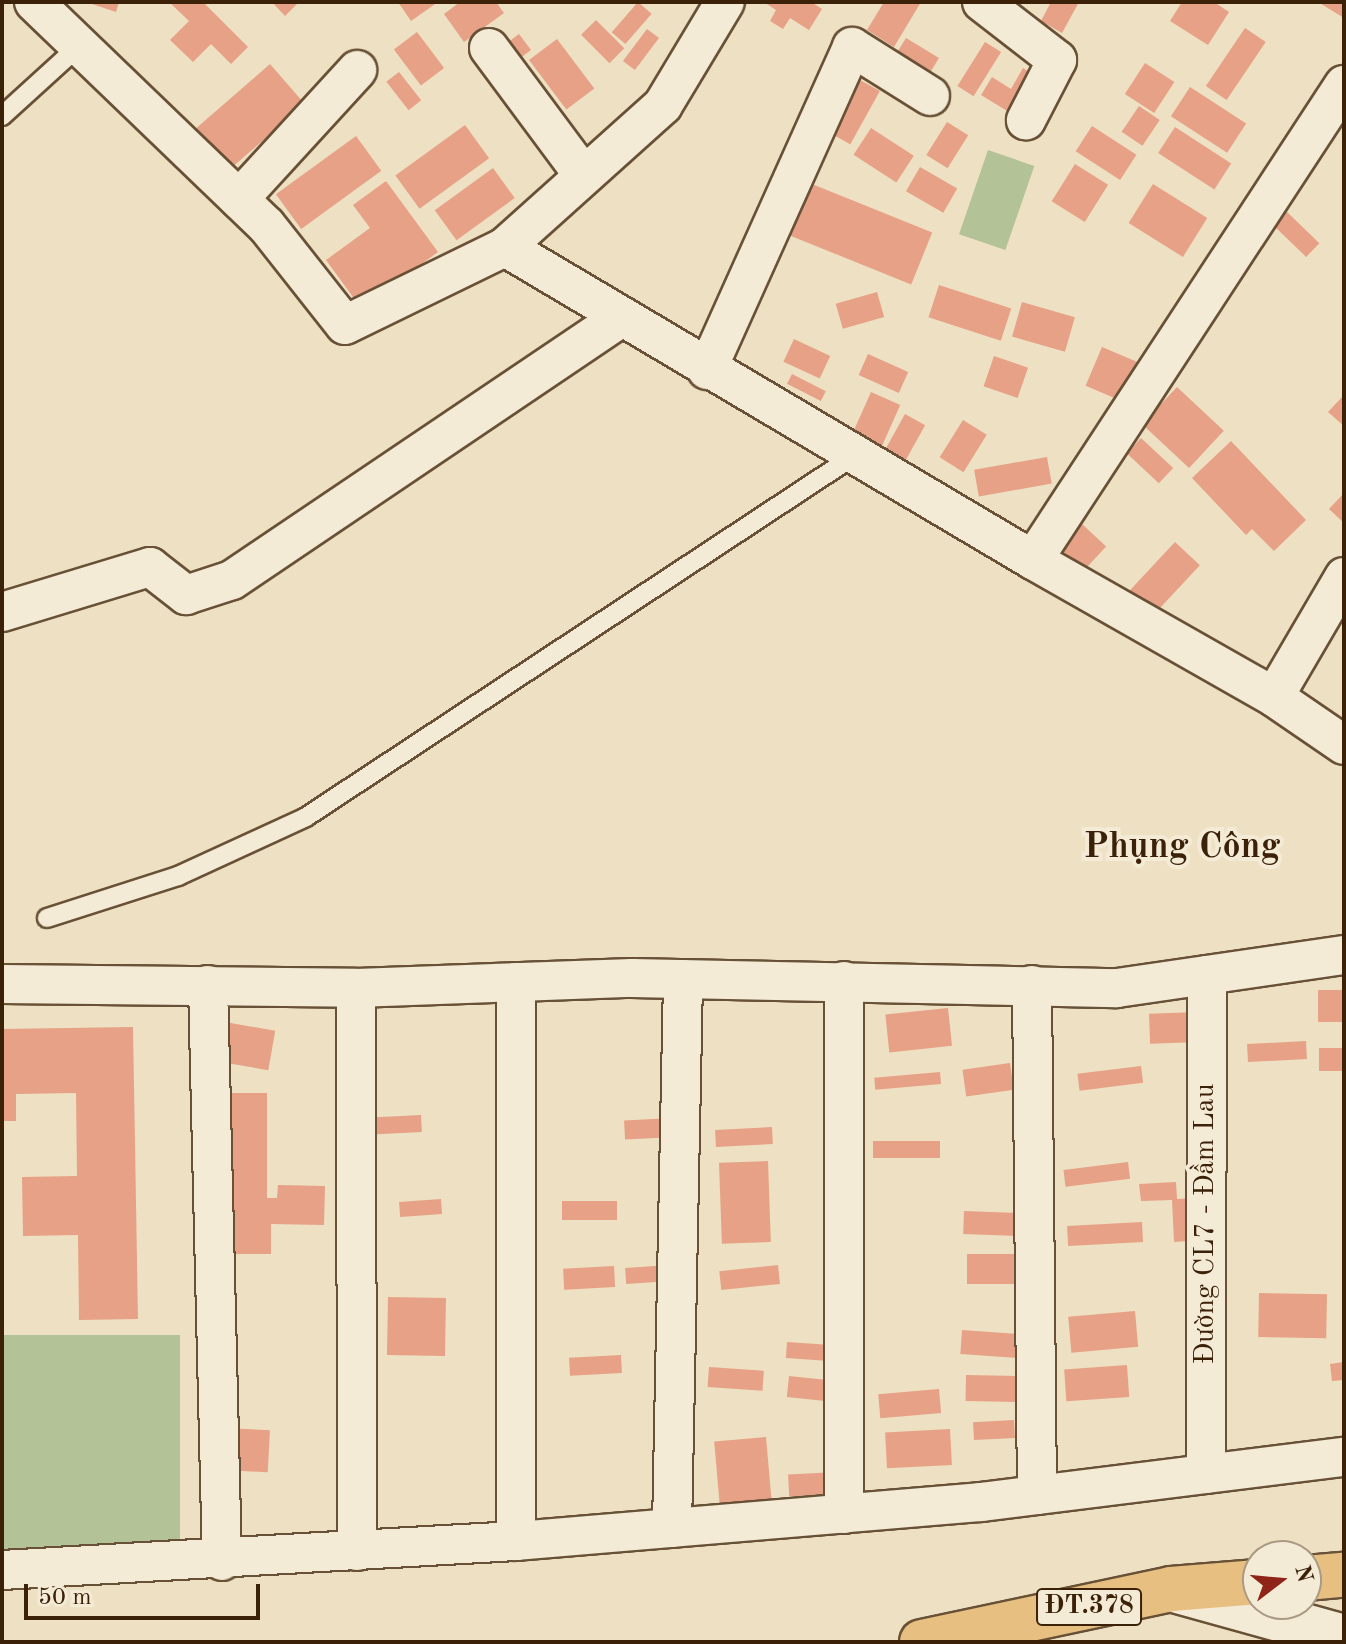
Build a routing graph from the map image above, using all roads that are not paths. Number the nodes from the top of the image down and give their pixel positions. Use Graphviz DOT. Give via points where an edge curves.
graph roads {
  1 [pos="34,2"];
  2 [pos="725,2"];
  3 [pos="982,2"];
  4 [pos="79,46"];
  5 [pos="489,48"];
  6 [pos="357,70"];
  7 [pos="1344,85"];
  8 [pos="930,96"];
  9 [pos="2,116"];
  10 [pos="1026,120"];
  11 [pos="584,176"];
  12 [pos="239,199"];
  13 [pos="505,247"];
  14 [pos="621,318"];
  15 [pos="707,370"];
  16 [pos="854,456"];
  17 [pos="1033,560"];
  18 [pos="1344,577"];
  19 [pos="2,612"];
  20 [pos="1274,697"];
  21 [pos="1344,745"];
  22 [pos="47,918"];
  23 [pos="1344,955"];
  24 [pos="1207,975"];
  25 [pos="683,979"];
  26 [pos="844,981"];
  27 [pos="516,982"];
  28 [pos="2,984"];
  29 [pos="208,985"];
  30 [pos="1032,985"];
  31 [pos="356,988"];
  32 [pos="1344,1457"];
  33 [pos="1206,1474"];
  34 [pos="1037,1495"];
  35 [pos="844,1514"];
  36 [pos="672,1528"];
  37 [pos="516,1541"];
  38 [pos="357,1551"];
  39 [pos="222,1561"];
  40 [pos="2,1570"];
  41 [pos="1344,1575"];
  42 [pos="1322,1577"];
  43 [pos="1242,1583"];
  44 [pos="1171,1589"];
  45 [pos="1344,1637"];
  46 [pos="922,1642"];
  1 -- 4 [label="street"];
  2 -- 11 [label="street" via="663,105"];
  3 -- 10 [label="street" via="1057,60"];
  4 -- 9 [label="lane"];
  4 -- 12 [label="street"];
  5 -- 11 [label="street"];
  6 -- 12 [label="street"];
  7 -- 17 [label="street"];
  8 -- 15 [label="street" via="852,47"];
  11 -- 13 [label="street"];
  12 -- 13 [label="street" via="345,325"];
  13 -- 14 [label="street"];
  14 -- 15 [label="street"];
  14 -- 19 [label="street" via="232,580 186,595 150,567"];
  15 -- 16 [label="street"];
  16 -- 17 [label="street"];
  16 -- 22 [label="lane" via="306,817 178,876"];
  17 -- 20 [label="street"];
  18 -- 20 [label="street"];
  20 -- 21 [label="street"];
  23 -- 24 [label="street"];
  24 -- 30 [label="street" via="1117,988"];
  24 -- 33 [label="street, Đường CL7 - Đầm Lau"];
  25 -- 26 [label="street"];
  25 -- 27 [label="street"];
  25 -- 36 [label="street"];
  26 -- 30 [label="street"];
  26 -- 35 [label="street"];
  27 -- 31 [label="street"];
  27 -- 37 [label="street"];
  28 -- 29 [label="street"];
  29 -- 31 [label="street"];
  29 -- 39 [label="street"];
  30 -- 34 [label="street"];
  31 -- 38 [label="street"];
  32 -- 33 [label="street"];
  33 -- 34 [label="street"];
  34 -- 35 [label="street"];
  35 -- 36 [label="street"];
  36 -- 37 [label="street"];
  37 -- 38 [label="street"];
  38 -- 39 [label="street"];
  39 -- 40 [label="street"];
  41 -- 42 [label="main road"];
  43 -- 44 [label="main road, ĐT.378"];
  44 -- 45 [label="main road"];
  44 -- 46 [label="main road, ĐT.378"];
}
